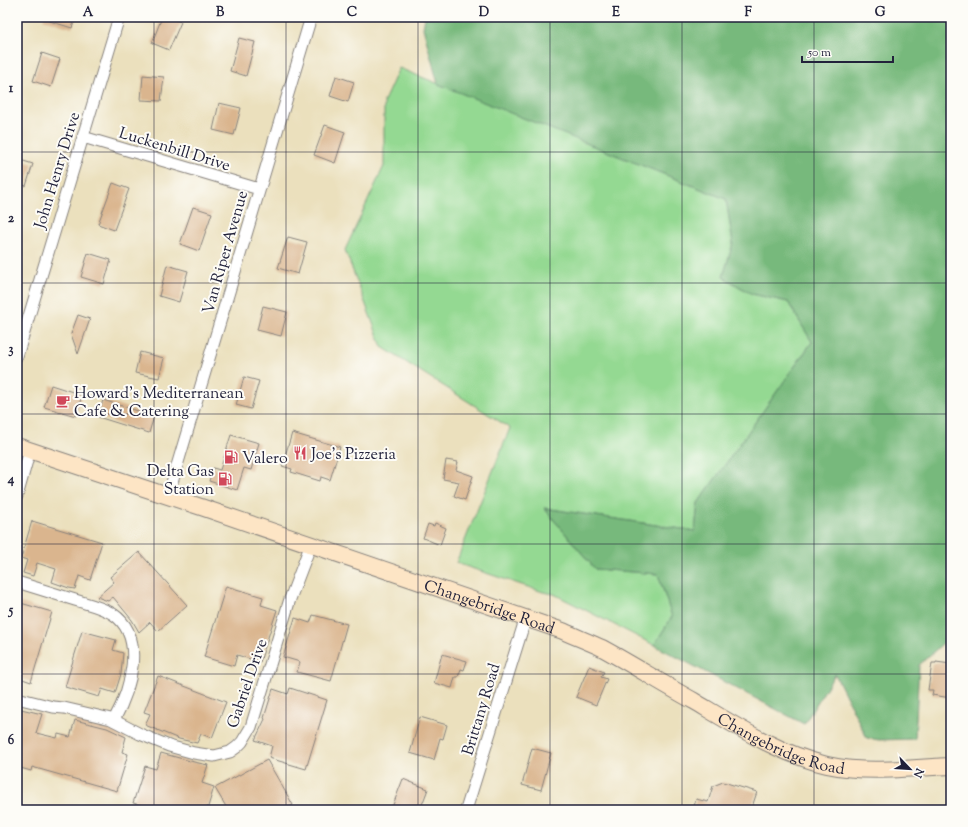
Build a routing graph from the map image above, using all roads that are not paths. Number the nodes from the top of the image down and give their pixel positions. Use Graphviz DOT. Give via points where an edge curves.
graph roads {
  1 [pos="119,17"];
  2 [pos="311,17"];
  3 [pos="83,137"];
  4 [pos="259,189"];
  5 [pos="17,356"];
  6 [pos="24,448"];
  7 [pos="17,496"];
  8 [pos="168,496"];
  9 [pos="311,544"];
  10 [pos="17,582"];
  11 [pos="526,617"];
  12 [pos="17,698"];
  13 [pos="114,720"];
  14 [pos="951,766"];
  15 [pos="466,810"];
  1 -- 3 [label="street, John Henry Drive"];
  2 -- 4 [label="street, Van Riper Avenue"];
  3 -- 4 [label="street, Luckenbill Drive"];
  3 -- 5 [label="street, John Henry Drive"];
  4 -- 8 [label="street, Van Riper Avenue"];
  6 -- 7 [label="street"];
  6 -- 8 [label="main road, Changebridge Road"];
  8 -- 9 [label="main road, Changebridge Road"];
  9 -- 11 [label="main road, Changebridge Road"];
  9 -- 13 [label="street, Gabriel Drive" via="290,599 251,727 237,748 214,756 194,753 169,746"];
  10 -- 13 [label="street" via="112,613 124,625 133,648 132,664 125,697"];
  11 -- 14 [label="main road, Changebridge Road" via="600,648 726,721 803,758 827,765 877,770"];
  11 -- 15 [label="street, Brittany Road"];
  12 -- 13 [label="street, Gabriel Drive"];
}
